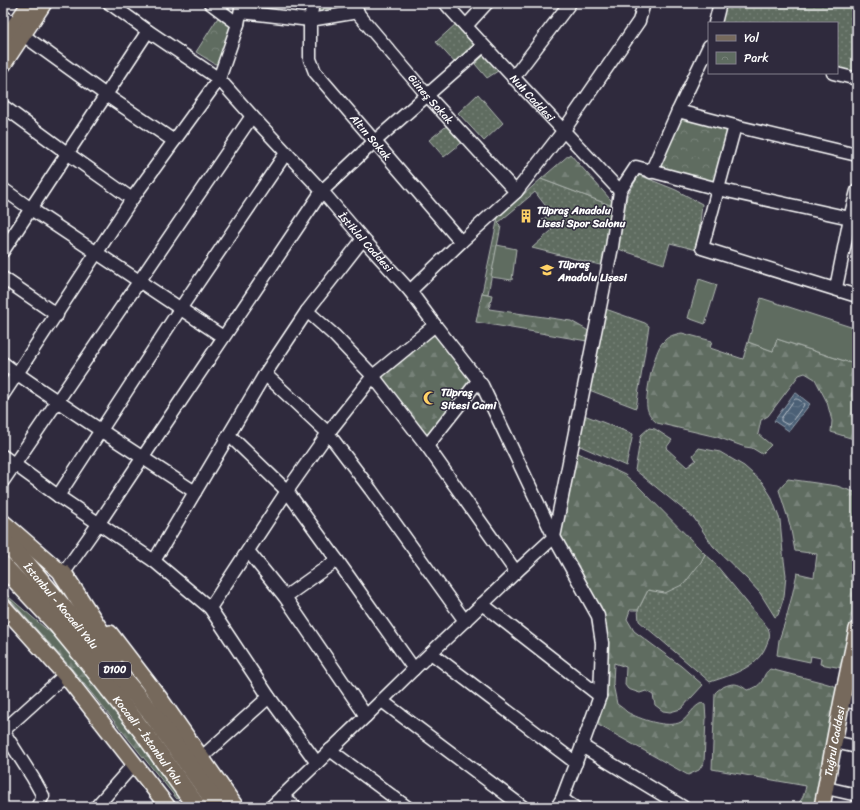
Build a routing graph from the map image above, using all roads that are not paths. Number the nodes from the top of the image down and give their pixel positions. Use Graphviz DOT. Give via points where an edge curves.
graph roads {
  1 [pos="30,3"];
  2 [pos="44,3"];
  3 [pos="109,3"];
  4 [pos="210,3"];
  5 [pos="314,3"];
  6 [pos="445,3"];
  7 [pos="487,3"];
  8 [pos="570,3"];
  9 [pos="644,3"];
  10 [pos="720,3"];
  11 [pos="353,7"];
  12 [pos="240,13"];
  13 [pos="310,20"];
  14 [pos="715,22"];
  15 [pos="14,25"];
  16 [pos="466,26"];
  17 [pos="148,32"];
  18 [pos="3,42"];
  19 [pos="483,46"];
  20 [pos="708,48"];
  21 [pos="3,65"];
  22 [pos="837,74"];
  23 [pos="514,78"];
  24 [pos="219,79"];
  25 [pos="857,79"];
  26 [pos="106,95"];
  27 [pos="428,96"];
  28 [pos="3,106"];
  29 [pos="678,111"];
  30 [pos="252,116"];
  31 [pos="735,126"];
  32 [pos="564,130"];
  33 [pos="174,141"];
  34 [pos="375,141"];
  35 [pos="286,153"];
  36 [pos="67,154"];
  37 [pos="857,155"];
  38 [pos="651,172"];
  39 [pos="3,189"];
  40 [pos="718,189"];
  41 [pos="322,191"];
  42 [pos="620,191"];
  43 [pos="857,191"];
  44 [pos="516,192"];
  45 [pos="132,199"];
  46 [pos="31,209"];
  47 [pos="850,218"];
  48 [pos="363,239"];
  49 [pos="461,242"];
  50 [pos="3,251"];
  51 [pos="97,253"];
  52 [pos="3,278"];
  53 [pos="139,281"];
  54 [pos="836,288"];
  55 [pos="410,291"];
  56 [pos="857,296"];
  57 [pos="180,309"];
  58 [pos="307,311"];
  59 [pos="57,315"];
  60 [pos="435,325"];
  61 [pos="223,337"];
  62 [pos="3,363"];
  63 [pos="17,374"];
  64 [pos="265,374"];
  65 [pos="372,376"];
  66 [pos="478,381"];
  67 [pos="3,395"];
  68 [pos="57,401"];
  69 [pos="101,431"];
  70 [pos="328,433"];
  71 [pos="229,435"];
  72 [pos="427,446"];
  73 [pos="3,456"];
  74 [pos="143,457"];
  75 [pos="14,464"];
  76 [pos="3,481"];
  77 [pos="287,491"];
  78 [pos="196,492"];
  79 [pos="58,496"];
  80 [pos="3,522"];
  81 [pos="99,524"];
  82 [pos="554,537"];
  83 [pos="3,541"];
  84 [pos="248,551"];
  85 [pos="337,560"];
  86 [pos="154,561"];
  87 [pos="3,566"];
  88 [pos="516,572"];
  89 [pos="63,574"];
  90 [pos="3,581"];
  91 [pos="285,597"];
  92 [pos="482,604"];
  93 [pos="3,606"];
  94 [pos="210,608"];
  95 [pos="465,621"];
  96 [pos="857,629"];
  97 [pos="81,653"];
  98 [pos="431,653"];
  99 [pos="414,669"];
  100 [pos="65,675"];
  101 [pos="600,696"];
  102 [pos="269,697"];
  103 [pos="382,701"];
  104 [pos="850,701"];
  105 [pos="153,715"];
  106 [pos="366,716"];
  107 [pos="3,731"];
  108 [pos="834,742"];
  109 [pos="582,746"];
  110 [pos="857,747"];
  111 [pos="330,750"];
  112 [pos="202,757"];
  113 [pos="317,763"];
  114 [pos="576,763"];
  115 [pos="134,764"];
  116 [pos="826,788"];
  117 [pos="857,795"];
  118 [pos="282,796"];
  119 [pos="663,802"];
  120 [pos="559,803"];
  121 [pos="101,805"];
  122 [pos="37,807"];
  123 [pos="168,807"];
  124 [pos="197,807"];
  125 [pos="219,807"];
  126 [pos="236,807"];
  127 [pos="271,807"];
  128 [pos="295,807"];
  129 [pos="407,807"];
  130 [pos="523,807"];
  131 [pos="574,807"];
  132 [pos="682,807"];
  133 [pos="822,807"];
  1 -- 15 [label="main road"];
  2 -- 15 [label="main road"];
  3 -- 17 [label="street, İstiklal Caddesi"];
  4 -- 12 [label="street"];
  5 -- 13 [label="street, Altın Sokak"];
  6 -- 16 [label="street, Nuh Caddesi"];
  7 -- 16 [label="street"];
  8 -- 23 [label="street"];
  9 -- 32 [label="street" via="639,21"];
  10 -- 14 [label="street"];
  11 -- 13 [label="street"];
  11 -- 27 [label="street, Güneş Sokak"];
  12 -- 13 [label="street"];
  12 -- 24 [label="street"];
  13 -- 34 [label="street, Altın Sokak" via="310,60 315,72"];
  15 -- 18 [label="main road"];
  15 -- 21 [label="main road"];
  15 -- 26 [label="street"];
  16 -- 19 [label="street, Nuh Caddesi"];
  17 -- 24 [label="street, İstiklal Caddesi"];
  17 -- 26 [label="street"];
  19 -- 23 [label="street, Nuh Caddesi"];
  19 -- 27 [label="street"];
  20 -- 29 [label="street"];
  22 -- 25 [label="street"];
  23 -- 32 [label="street, Nuh Caddesi"];
  24 -- 30 [label="street, İstiklal Caddesi"];
  24 -- 33 [label="street"];
  26 -- 33 [label="street"];
  26 -- 36 [label="street"];
  27 -- 34 [label="street"];
  27 -- 44 [label="street, Güneş Sokak"];
  28 -- 36 [label="street"];
  29 -- 31 [label="street"];
  29 -- 38 [label="street"];
  30 -- 35 [label="street, İstiklal Caddesi"];
  30 -- 53 [label="street"];
  31 -- 37 [label="street"];
  31 -- 40 [label="street"];
  32 -- 42 [label="street, Nuh Caddesi"];
  32 -- 44 [label="street"];
  33 -- 45 [label="street"];
  34 -- 41 [label="street"];
  34 -- 49 [label="street, Altın Sokak"];
  35 -- 41 [label="street, İstiklal Caddesi"];
  35 -- 57 [label="street"];
  36 -- 45 [label="street"];
  36 -- 46 [label="street"];
  38 -- 40 [label="street"];
  38 -- 42 [label="street" via="636,167"];
  39 -- 46 [label="street"];
  40 -- 47 [label="street"];
  40 -- 54 [label="street" via="702,248"];
  41 -- 48 [label="street, İstiklal Caddesi"];
  41 -- 61 [label="street"];
  42 -- 82 [label="street" via="612,247"];
  43 -- 47 [label="street"];
  44 -- 49 [label="street"];
  45 -- 51 [label="street"];
  46 -- 50 [label="street"];
  46 -- 51 [label="street"];
  47 -- 54 [label="street"];
  48 -- 55 [label="street, İstiklal Caddesi"];
  48 -- 58 [label="street"];
  49 -- 55 [label="street"];
  51 -- 53 [label="street"];
  51 -- 59 [label="street"];
  52 -- 59 [label="street"];
  53 -- 57 [label="street"];
  53 -- 68 [label="street"];
  54 -- 56 [label="street"];
  55 -- 60 [label="street, İstiklal Caddesi"];
  57 -- 61 [label="street"];
  57 -- 69 [label="street"];
  58 -- 64 [label="street"];
  58 -- 65 [label="street" via="334,335"];
  59 -- 63 [label="street"];
  60 -- 65 [label="street"];
  60 -- 66 [label="street, İstiklal Caddesi"];
  61 -- 74 [label="street"];
  62 -- 63 [label="street"];
  63 -- 67 [label="street"];
  63 -- 68 [label="street"];
  64 -- 70 [label="street"];
  64 -- 71 [label="street"];
  65 -- 70 [label="street"];
  65 -- 72 [label="street"];
  66 -- 72 [label="street"];
  66 -- 82 [label="street, İstiklal Caddesi"];
  68 -- 69 [label="street"];
  68 -- 75 [label="street"];
  69 -- 74 [label="street"];
  69 -- 79 [label="street"];
  70 -- 77 [label="street"];
  70 -- 95 [label="street"];
  71 -- 77 [label="street"];
  71 -- 78 [label="street"];
  72 -- 88 [label="street"];
  73 -- 75 [label="street"];
  74 -- 78 [label="street"];
  74 -- 81 [label="street"];
  75 -- 76 [label="street"];
  75 -- 79 [label="street"];
  77 -- 84 [label="street"];
  77 -- 85 [label="street"];
  78 -- 86 [label="street"];
  79 -- 81 [label="street"];
  80 -- 89 [label="main road"];
  81 -- 86 [label="street"];
  81 -- 89 [label="street"];
  82 -- 88 [label="street"];
  82 -- 101 [label="street, İstiklal Caddesi" via="598,616 602,643"];
  83 -- 105 [label="highway, İstanbul - Kocaeli Yolu / D100" via="22,559"];
  84 -- 91 [label="street"];
  84 -- 94 [label="street"];
  85 -- 91 [label="street"];
  85 -- 99 [label="street"];
  86 -- 94 [label="street"];
  87 -- 97 [label="highway, Kocaeli - İstanbul Yolu / D100"];
  88 -- 92 [label="street"];
  89 -- 105 [label="highway"];
  89 -- 112 [label="main road" via="159,697"];
  90 -- 97 [label="highway"];
  91 -- 106 [label="street"];
  92 -- 95 [label="street"];
  92 -- 101 [label="street"];
  93 -- 100 [label="main road"];
  94 -- 102 [label="street"];
  95 -- 98 [label="street"];
  96 -- 104 [label="main road, Tuğrul Caddesi"];
  97 -- 124 [label="highway, Kocaeli - İstanbul Yolu / D100" via="144,733"];
  98 -- 99 [label="street"];
  98 -- 114 [label="street"];
  99 -- 103 [label="street"];
  100 -- 107 [label="street"];
  100 -- 115 [label="main road"];
  101 -- 109 [label="street, İstiklal Caddesi"];
  102 -- 112 [label="street"];
  102 -- 113 [label="street"];
  103 -- 106 [label="street"];
  103 -- 130 [label="street"];
  104 -- 108 [label="main road, Tuğrul Caddesi"];
  105 -- 125 [label="highway, İstanbul - Kocaeli Yolu / D100"];
  106 -- 111 [label="street"];
  107 -- 122 [label="street" via="43,796"];
  108 -- 110 [label="street"];
  108 -- 116 [label="main road, Tuğrul Caddesi"];
  109 -- 114 [label="street, İstiklal Caddesi"];
  109 -- 119 [label="street"];
  111 -- 113 [label="street"];
  111 -- 129 [label="street"];
  112 -- 126 [label="main road"];
  113 -- 118 [label="street"];
  114 -- 120 [label="street, İstiklal Caddesi"];
  115 -- 121 [label="street"];
  115 -- 123 [label="main road"];
  116 -- 117 [label="street"];
  116 -- 133 [label="main road, Tuğrul Caddesi"];
  118 -- 127 [label="street"];
  118 -- 128 [label="street"];
  119 -- 132 [label="street"];
  120 -- 131 [label="street"];
}
